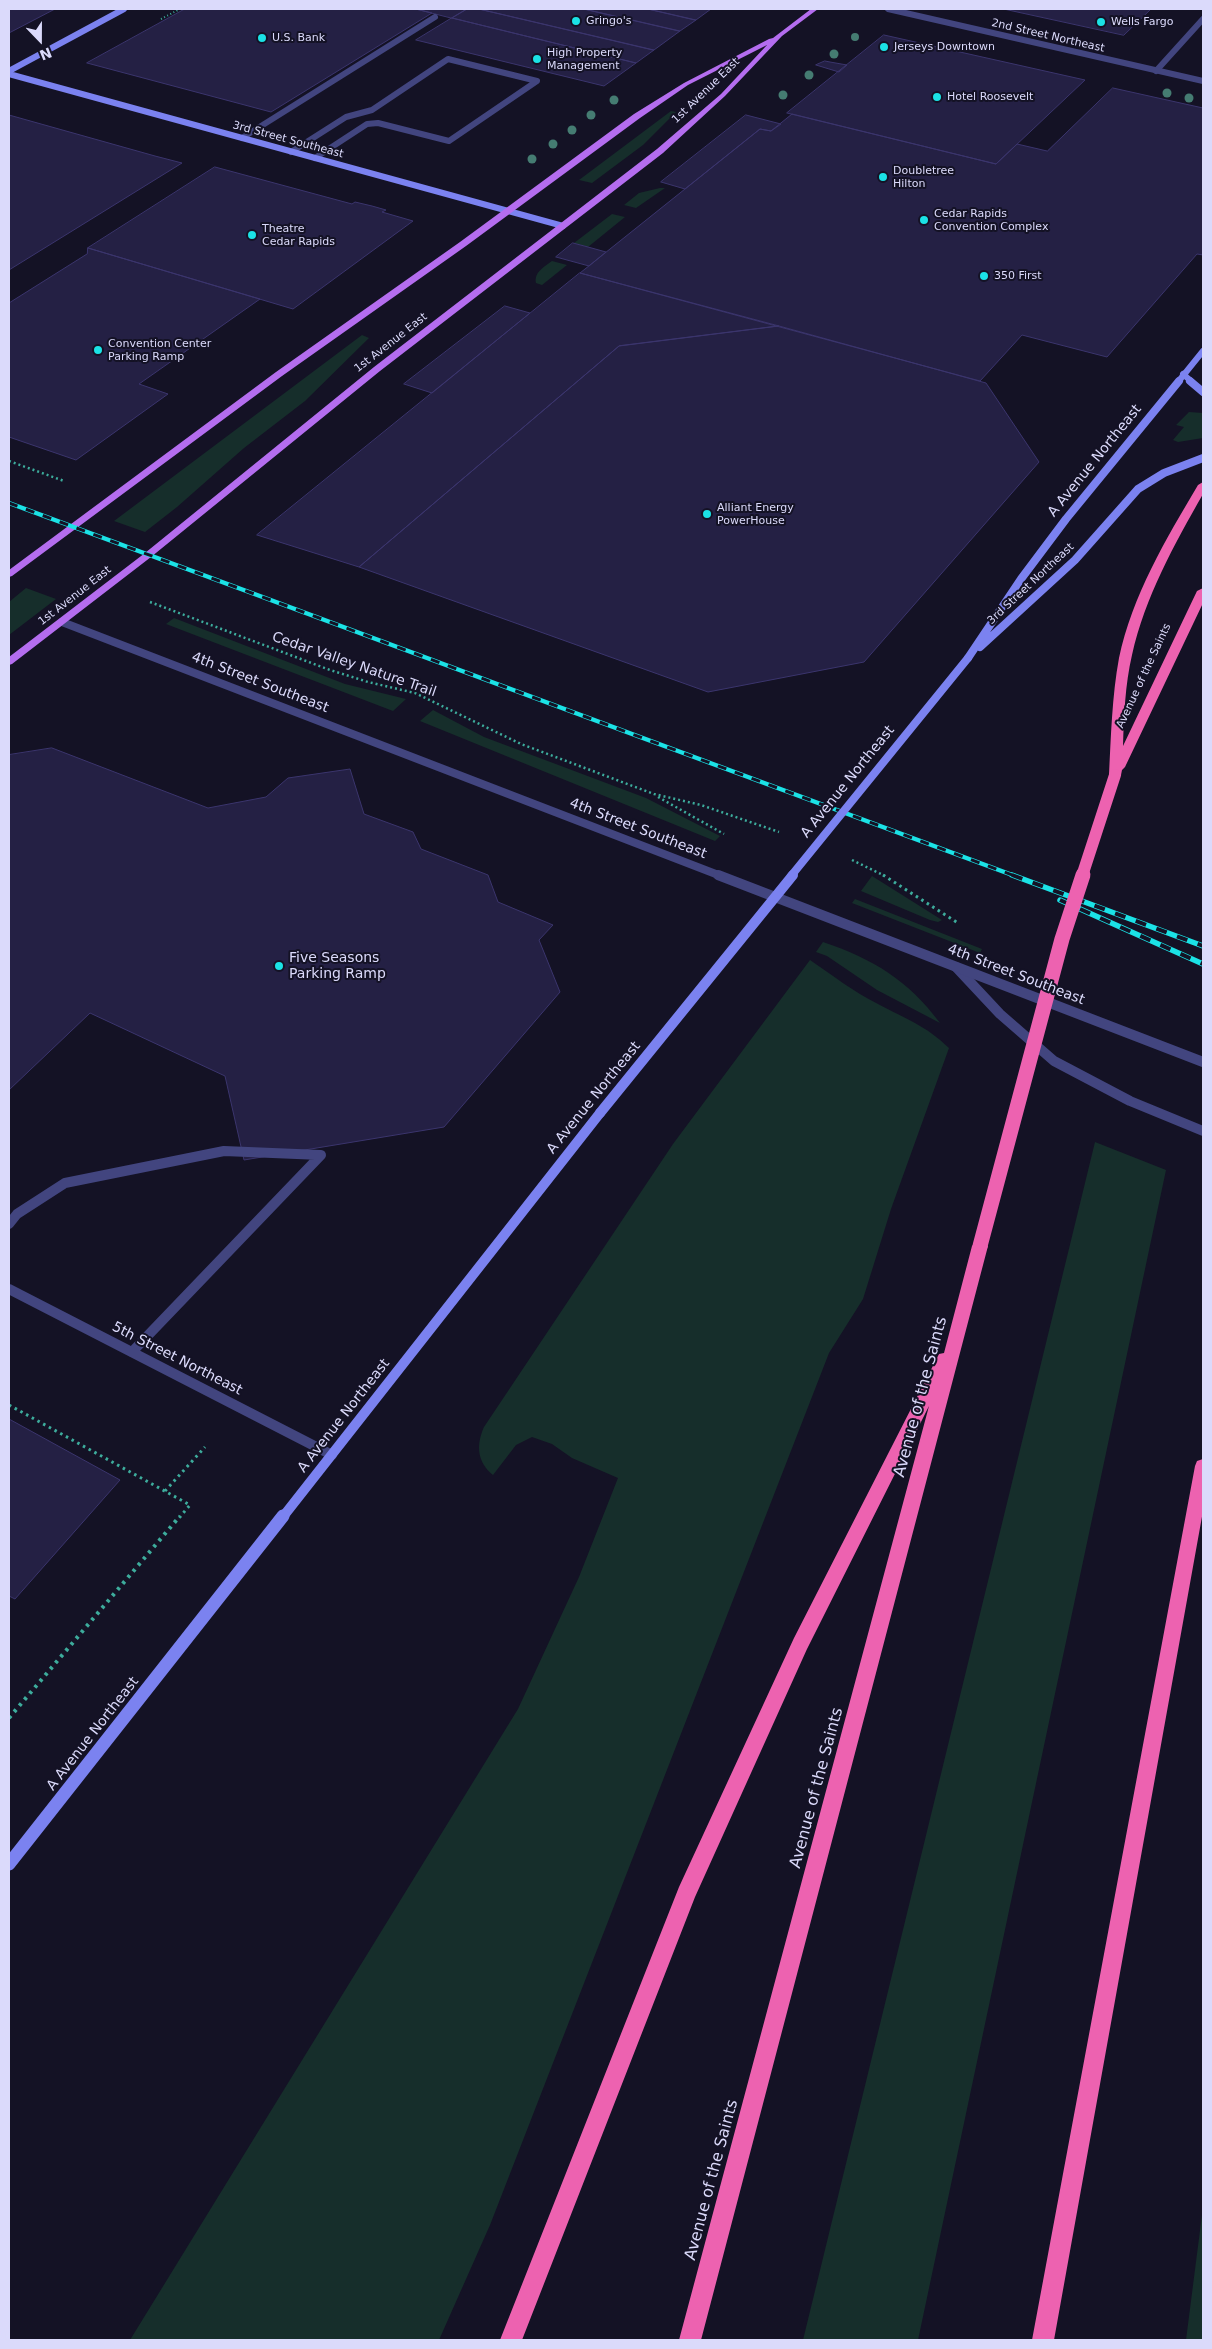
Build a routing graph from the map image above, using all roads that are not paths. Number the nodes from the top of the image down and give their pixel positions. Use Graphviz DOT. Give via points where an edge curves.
graph roads {
  1 [pos="124,9"];
  2 [pos="815,9"];
  3 [pos="888,9"];
  4 [pos="435,17"];
  5 [pos="1203,19"];
  6 [pos="780,35"];
  7 [pos="1156,71"];
  8 [pos="9,73"];
  9 [pos="1203,81"];
  10 [pos="242,138"];
  11 [pos="291,152"];
  12 [pos="315,158"];
  13 [pos="509,211"];
  14 [pos="563,226"];
  15 [pos="1203,351"];
  16 [pos="1184,374"];
  17 [pos="1203,392"];
  18 [pos="1203,458"];
  19 [pos="1203,485"];
  20 [pos="9,574"];
  21 [pos="1203,590"];
  22 [pos="62,622"];
  23 [pos="968,658"];
  24 [pos="9,662"];
  25 [pos="1115,776"];
  26 [pos="956,967"];
  27 [pos="1203,1062"];
  28 [pos="1203,1131"];
  29 [pos="9,1224"];
  30 [pos="9,1289"];
  31 [pos="959,1331"];
  32 [pos="132,1352"];
  33 [pos="332,1455"];
  34 [pos="1203,1466"];
  35 [pos="9,1864"];
  36 [pos="511,2340"];
  37 [pos="690,2340"];
  38 [pos="1043,2340"];
  1 -- 8 [label="street"];
  2 -- 6 [label="main road, 1st Avenue East"];
  3 -- 7 [label="street, 2nd Street Northeast"];
  4 -- 10 [label="street"];
  5 -- 7 [label="street"];
  6 -- 13 [label="main road, 1st Avenue East" via="667,96"];
  6 -- 14 [label="main road, 1st Avenue East" via="692,123"];
  7 -- 9 [label="street, 2nd Street Northeast"];
  8 -- 10 [label="street, 3rd Street Southeast"];
  10 -- 11 [label="street, 3rd Street Southeast"];
  11 -- 12 [label="street, 3rd Street Southeast"];
  11 -- 12 [label="street" via="346,117 372,110 448,59 537,81 449,141 378,123 367,124"];
  12 -- 13 [label="street, 3rd Street Southeast"];
  13 -- 14 [label="street, 3rd Street Southeast"];
  13 -- 20 [label="main road, 1st Avenue East" via="280,374"];
  14 -- 22 [label="main road, 1st Avenue East" via="377,369"];
  15 -- 16 [label="street, A Avenue Northeast"];
  16 -- 17 [label="street"];
  16 -- 23 [label="street, A Avenue Northeast" via="1021,579"];
  18 -- 23 [label="street, 3rd Street Northeast" via="1170,470 1130,496 1080,555"];
  19 -- 25 [label="highway" via="1150,581 1130,641 1119,705"];
  21 -- 25 [label="highway, Avenue of the Saints"];
  22 -- 24 [label="main road, 1st Avenue East"];
  22 -- 26 [label="street, 4th Street Southeast"];
  23 -- 33 [label="street, A Avenue Northeast, bridge" via="600,1113"];
  25 -- 31 [label="highway, Avenue of the Saints, bridge" via="1062,940"];
  26 -- 27 [label="street, 4th Street Southeast"];
  26 -- 28 [label="street" via="1000,1014 1054,1061 1130,1101"];
  29 -- 32 [label="street" via="17,1214 65,1184 224,1151 320,1155"];
  30 -- 32 [label="street, 5th Street Northeast"];
  31 -- 36 [label="highway" via="800,1644 686,1894"];
  31 -- 37 [label="highway, Avenue of the Saints"];
  32 -- 33 [label="street, 5th Street Northeast"];
  33 -- 35 [label="street, A Avenue Northeast"];
  34 -- 38 [label="highway"];
}
